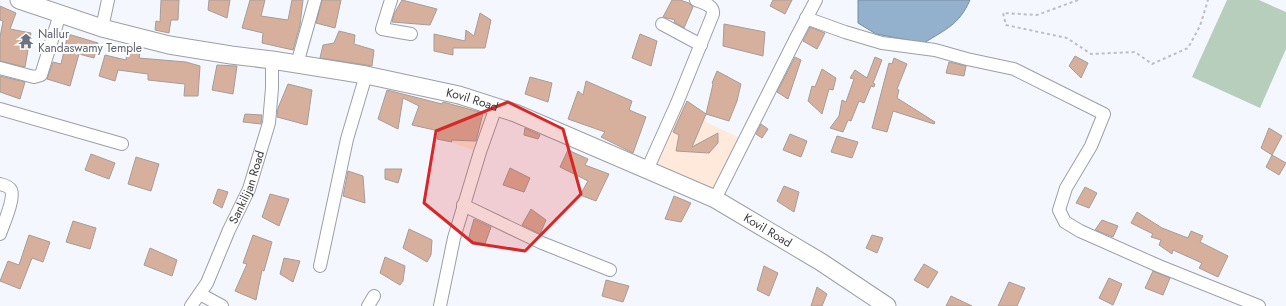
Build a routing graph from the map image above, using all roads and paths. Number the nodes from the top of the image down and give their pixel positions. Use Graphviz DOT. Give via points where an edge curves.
graph roads {
  1 [pos="19,0"];
  2 [pos="108,0"];
  3 [pos="315,0"];
  4 [pos="391,0"];
  5 [pos="696,0"];
  6 [pos="816,0"];
  7 [pos="1078,0"];
  8 [pos="1208,0"];
  9 [pos="60,14"];
  10 [pos="806,18"];
  11 [pos="662,24"];
  12 [pos="102,28"];
  13 [pos="411,34"];
  14 [pos="701,45"];
  15 [pos="272,60"];
  16 [pos="297,64"];
  17 [pos="0,68"];
  18 [pos="366,75"];
  19 [pos="496,107"];
  20 [pos="0,109"];
  21 [pos="122,144"];
  22 [pos="647,170"];
  23 [pos="0,184"];
  24 [pos="715,199"];
  25 [pos="463,205"];
  26 [pos="0,234"];
  27 [pos="320,266"];
  28 [pos="610,270"];
  29 [pos="200,294"];
  30 [pos="191,306"];
  31 [pos="222,306"];
  32 [pos="440,306"];
  33 [pos="888,306"];
  34 [pos="1260,306"];
  1 -- 9 [label="street, Kovil Road"];
  2 -- 12 [label="street"];
  3 -- 16 [label="street"];
  4 -- 13 [label="street" via="382,29"];
  5 -- 14 [label="street" via="713,10"];
  6 -- 10 [label="street"];
  7 -- 8 [label="path" via="1037,15 1003,13 1006,25 1067,38 1091,54 1135,52 1152,64 1188,48 1200,26"];
  9 -- 12 [label="street, Kovil Road"];
  9 -- 17 [label="street" via="40,75 34,77"];
  10 -- 24 [label="street"];
  10 -- 34 [label="street" via="882,43 935,50 1014,69 1104,114 1091,146 1066,188 1059,210 1065,222 1159,266"];
  11 -- 14 [label="street"];
  12 -- 15 [label="street, Kovil Road" via="169,45"];
  14 -- 22 [label="street"];
  15 -- 16 [label="street, Kovil Road"];
  15 -- 29 [label="street, Sankilijan Road" via="272,88 266,137 249,189"];
  16 -- 18 [label="street, Kovil Road"];
  18 -- 19 [label="street, Kovil Road" via="459,95"];
  18 -- 27 [label="street" via="347,139"];
  19 -- 22 [label="street, Kovil Road" via="527,117"];
  19 -- 25 [label="street"];
  20 -- 21 [label="street"];
  22 -- 24 [label="street, Kovil Road"];
  23 -- 26 [label="street" via="11,190 12,198"];
  24 -- 33 [label="street, Kovil Road" via="821,262"];
  25 -- 28 [label="street" via="542,243"];
  25 -- 32 [label="street"];
  29 -- 30 [label="street, Sankilijan Road"];
  29 -- 31 [label="street"];
}
